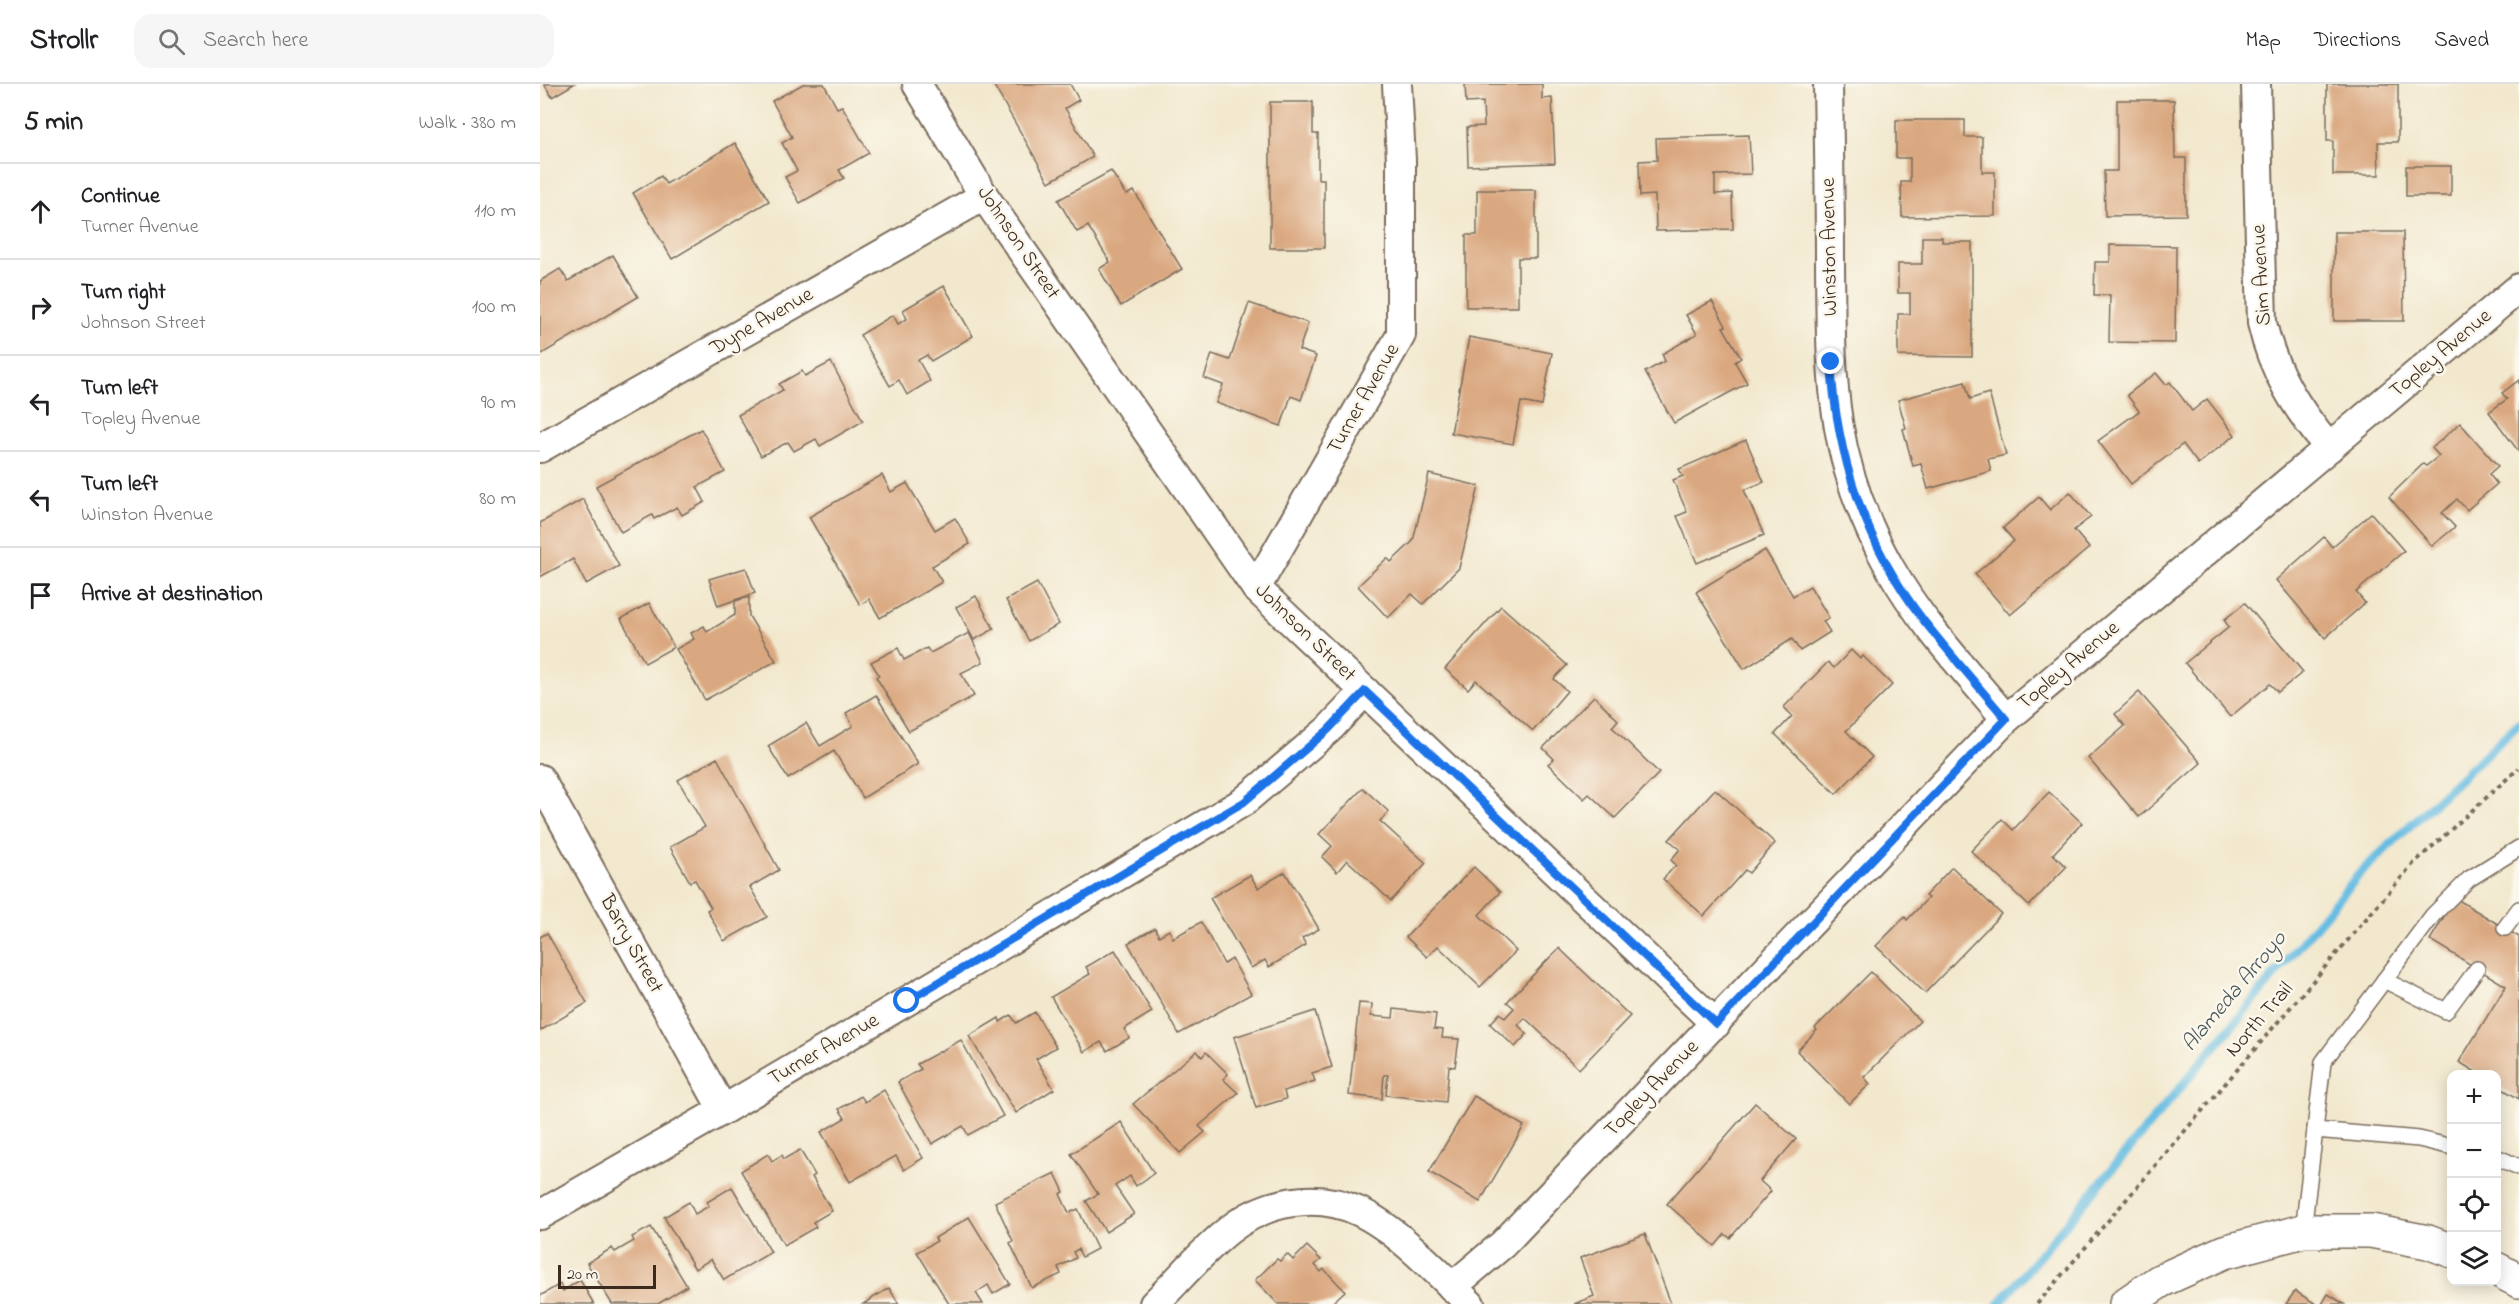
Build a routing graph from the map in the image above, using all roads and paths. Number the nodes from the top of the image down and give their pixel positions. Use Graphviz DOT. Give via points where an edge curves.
graph roads {
  1 [pos="917,84"];
  2 [pos="1397,84"];
  3 [pos="1828,84"];
  4 [pos="2256,84"];
  5 [pos="984,196"];
  6 [pos="2519,288"];
  7 [pos="540,448"];
  8 [pos="2329,448"];
  9 [pos="1256,588"];
  10 [pos="1365,691"];
  11 [pos="2006,719"];
  12 [pos="2519,768"];
  13 [pos="540,779"];
  14 [pos="2519,848"];
  15 [pos="2519,909"];
  16 [pos="2505,928"];
  17 [pos="2477,969"];
  18 [pos="2384,980"];
  19 [pos="1716,1024"];
  20 [pos="723,1110"];
  21 [pos="2315,1130"];
  22 [pos="2447,1146"];
  23 [pos="2501,1159"];
  24 [pos="2519,1167"];
  25 [pos="540,1215"];
  26 [pos="2303,1231"];
  27 [pos="2447,1249"];
  28 [pos="1461,1295"];
  29 [pos="1154,1304"];
  30 [pos="2037,1304"];
  31 [pos="2126,1304"];
  1 -- 5 [label="street, Johnson Street"];
  2 -- 9 [label="street, Turner Avenue" via="1401,335"];
  3 -- 11 [label="street, Winston Avenue" via="1831,362 1835,413 1846,466 1876,543 1906,595"];
  4 -- 8 [label="street, Sim Avenue" via="2262,323 2284,385"];
  5 -- 7 [label="street, Dyne Avenue"];
  5 -- 9 [label="street, Johnson Street"];
  6 -- 8 [label="street, Topley Avenue"];
  8 -- 11 [label="street, Topley Avenue"];
  9 -- 10 [label="street, Johnson Street"];
  10 -- 19 [label="street, Johnson Street"];
  10 -- 20 [label="street, Turner Avenue" via="1328,730 1244,802"];
  11 -- 19 [label="street, Topley Avenue"];
  12 -- 30 [label="path, North Trail" via="2413,864"];
  13 -- 20 [label="street, Barry Street"];
  14 -- 18 [label="lane" via="2469,879 2433,915"];
  15 -- 16 [label="lane"];
  17 -- 18 [label="lane" via="2446,1011"];
  18 -- 21 [label="lane" via="2323,1062"];
  19 -- 28 [label="street, Topley Avenue" via="1503,1244"];
  20 -- 25 [label="street, Turner Avenue"];
  21 -- 22 [label="lane" via="2419,1139"];
  21 -- 26 [label="lane"];
  23 -- 24 [label="lane"];
  26 -- 27 [label="street" via="2371,1231"];
  26 -- 31 [label="street" via="2224,1252 2160,1281"];
  28 -- 29 [label="street" via="1371,1218 1341,1205 1308,1201 1273,1207 1242,1221"];
}
